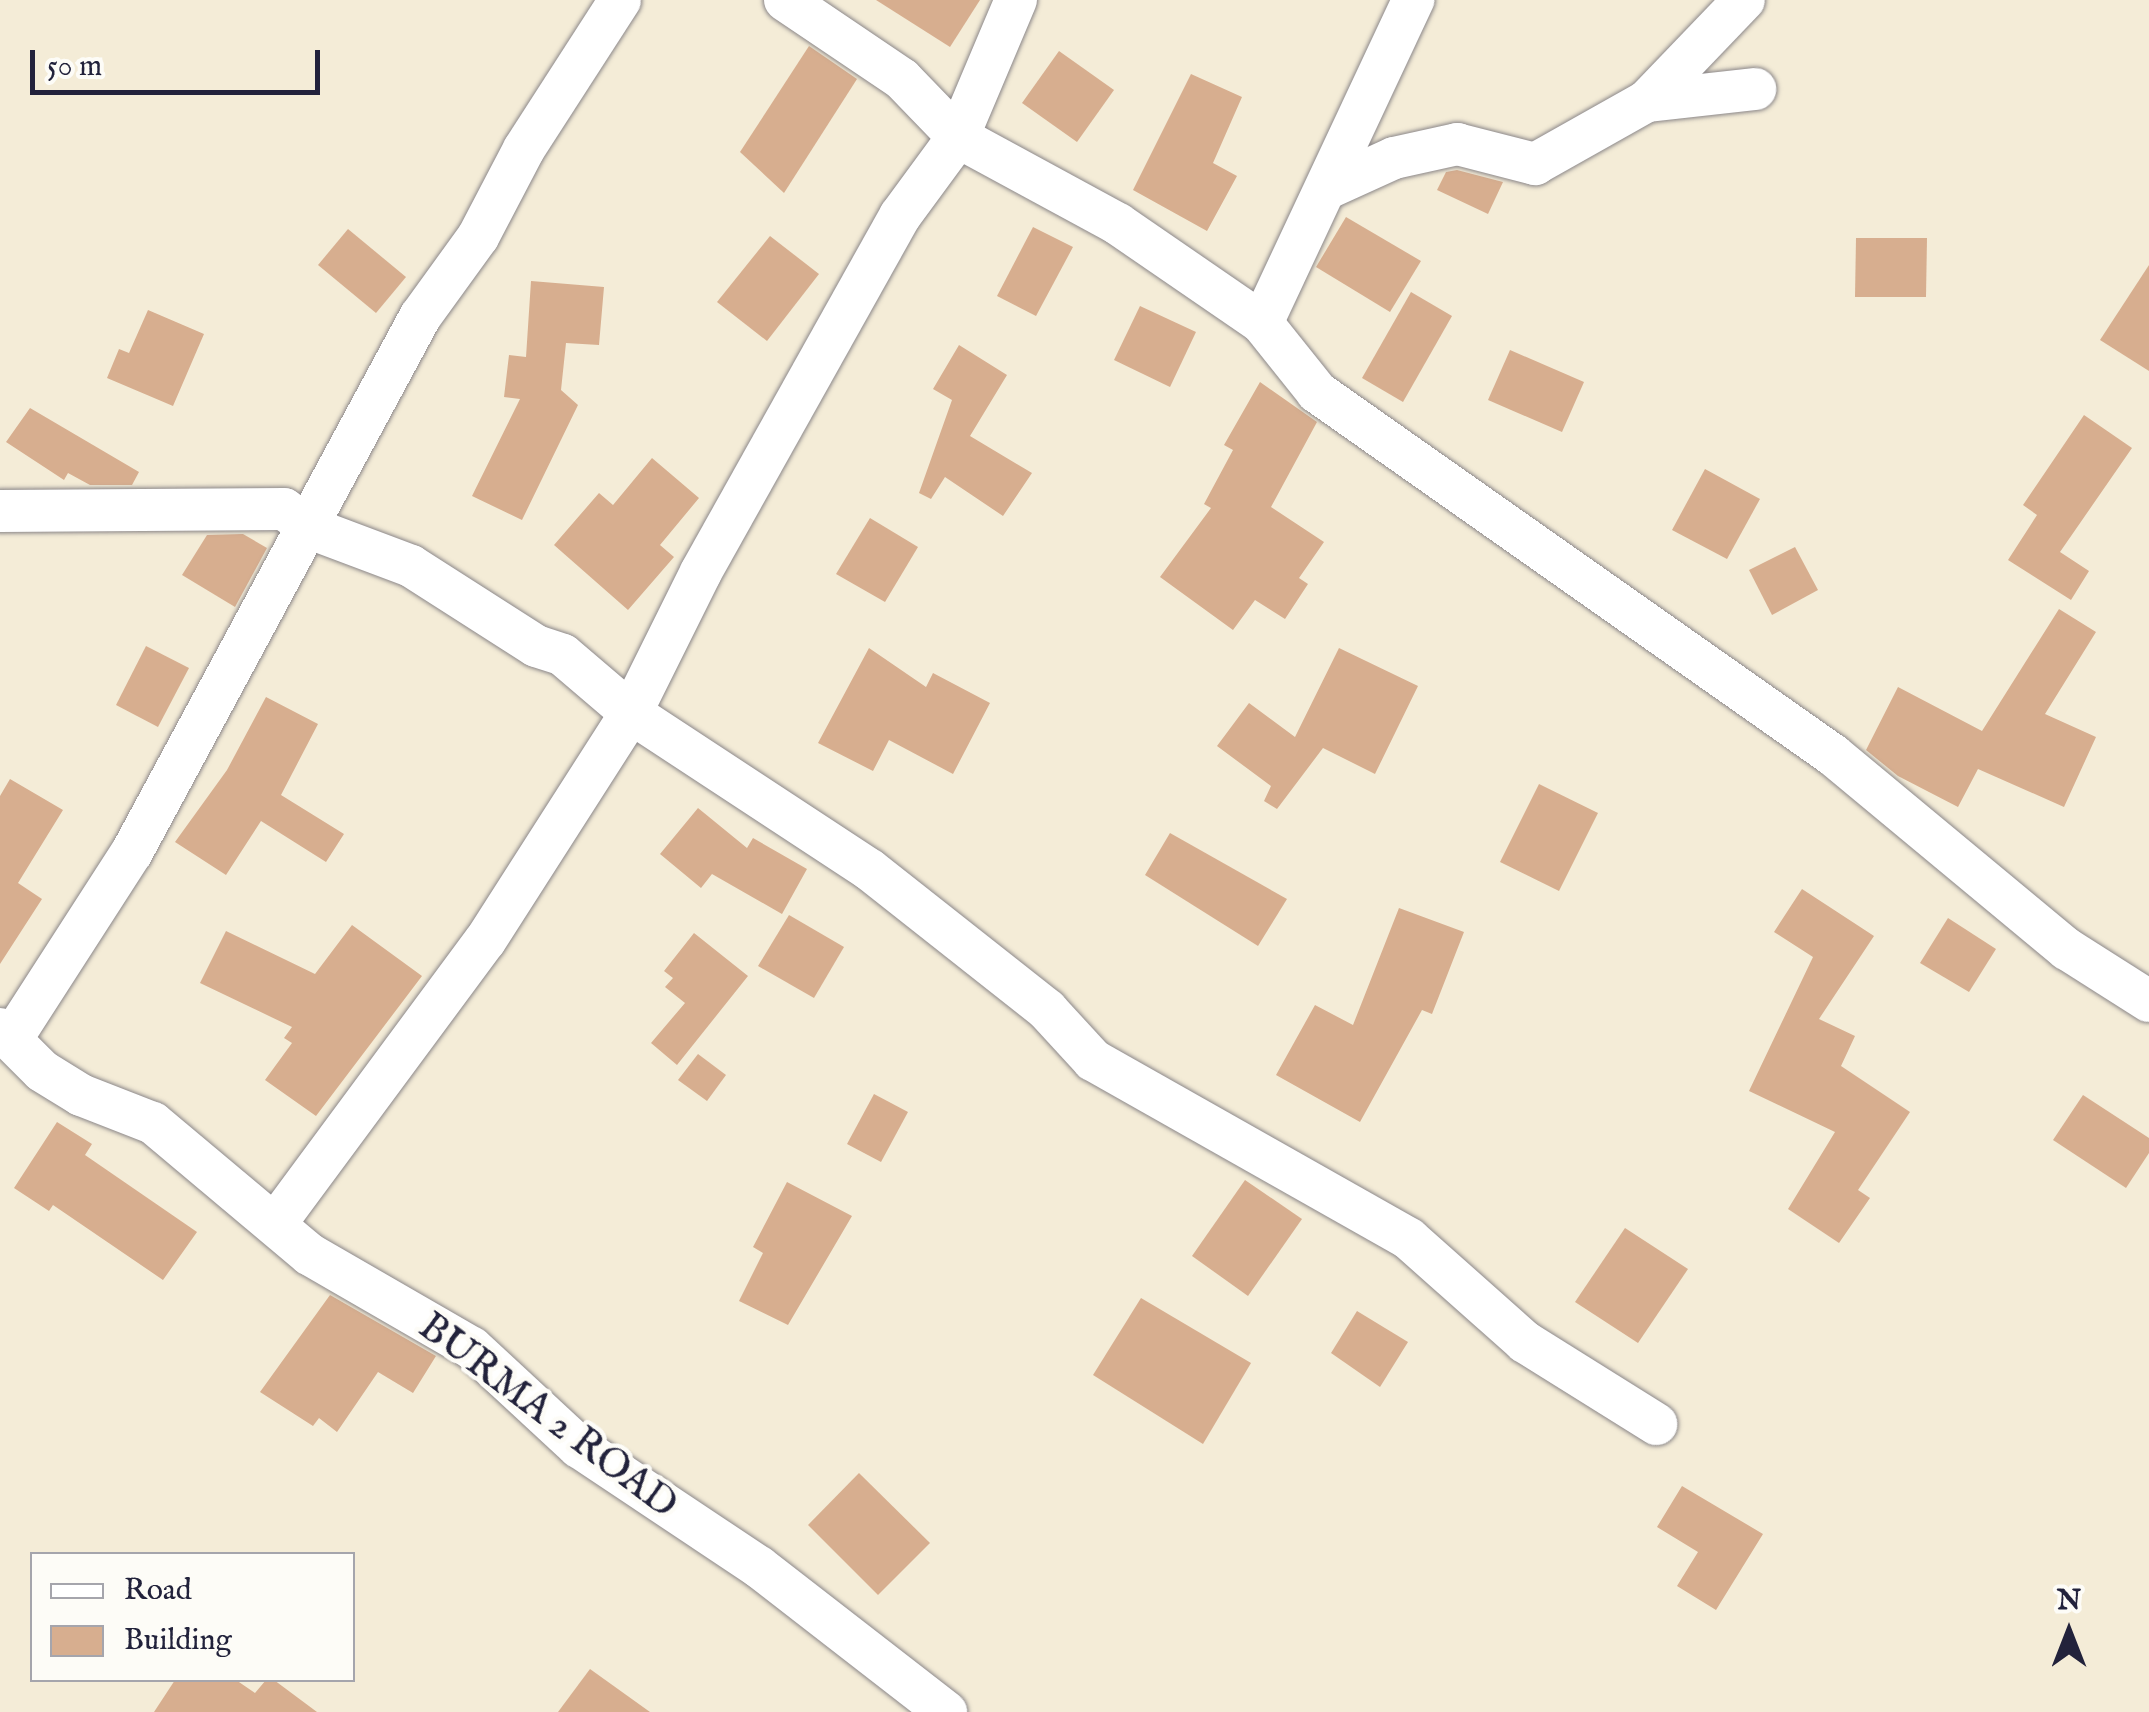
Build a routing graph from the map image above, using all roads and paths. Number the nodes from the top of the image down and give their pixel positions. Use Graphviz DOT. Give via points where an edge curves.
graph roads {
  1 [pos="620,0"];
  2 [pos="785,0"];
  3 [pos="1016,0"];
  4 [pos="1413,0"];
  5 [pos="1744,0"];
  6 [pos="1755,89"];
  7 [pos="1646,101"];
  8 [pos="958,137"];
  9 [pos="1326,189"];
  10 [pos="1262,322"];
  11 [pos="0,511"];
  12 [pos="310,528"];
  13 [pos="631,712"];
  14 [pos="2149,1000"];
  15 [pos="6,1033"];
  16 [pos="276,1223"];
  17 [pos="1656,1424"];
  18 [pos="946,1712"];
  1 -- 12 [label="street" via="524,150 478,237 420,317"];
  2 -- 8 [label="street" via="902,79"];
  3 -- 8 [label="street"];
  4 -- 9 [label="street"];
  5 -- 7 [label="street"];
  6 -- 7 [label="street"];
  7 -- 9 [label="street" via="1535,164 1456,144 1394,158"];
  8 -- 10 [label="street" via="1118,224"];
  8 -- 13 [label="street" via="900,216 701,572"];
  9 -- 10 [label="street"];
  10 -- 14 [label="street" via="1317,392 1833,755 2067,949"];
  11 -- 12 [label="street" via="284,508"];
  12 -- 13 [label="street" via="412,566 536,646 564,655"];
  12 -- 15 [label="street" via="223,674 132,852"];
  13 -- 16 [label="street" via="485,941"];
  13 -- 17 [label="street" via="854,858 1047,1010 1093,1060 1409,1239 1524,1342"];
  15 -- 16 [label="street, BURMA 2 ROAD" via="42,1071 81,1096 153,1123"];
  16 -- 18 [label="street, BURMA 2 ROAD" via="309,1254 472,1348 579,1448 758,1567"];
}
